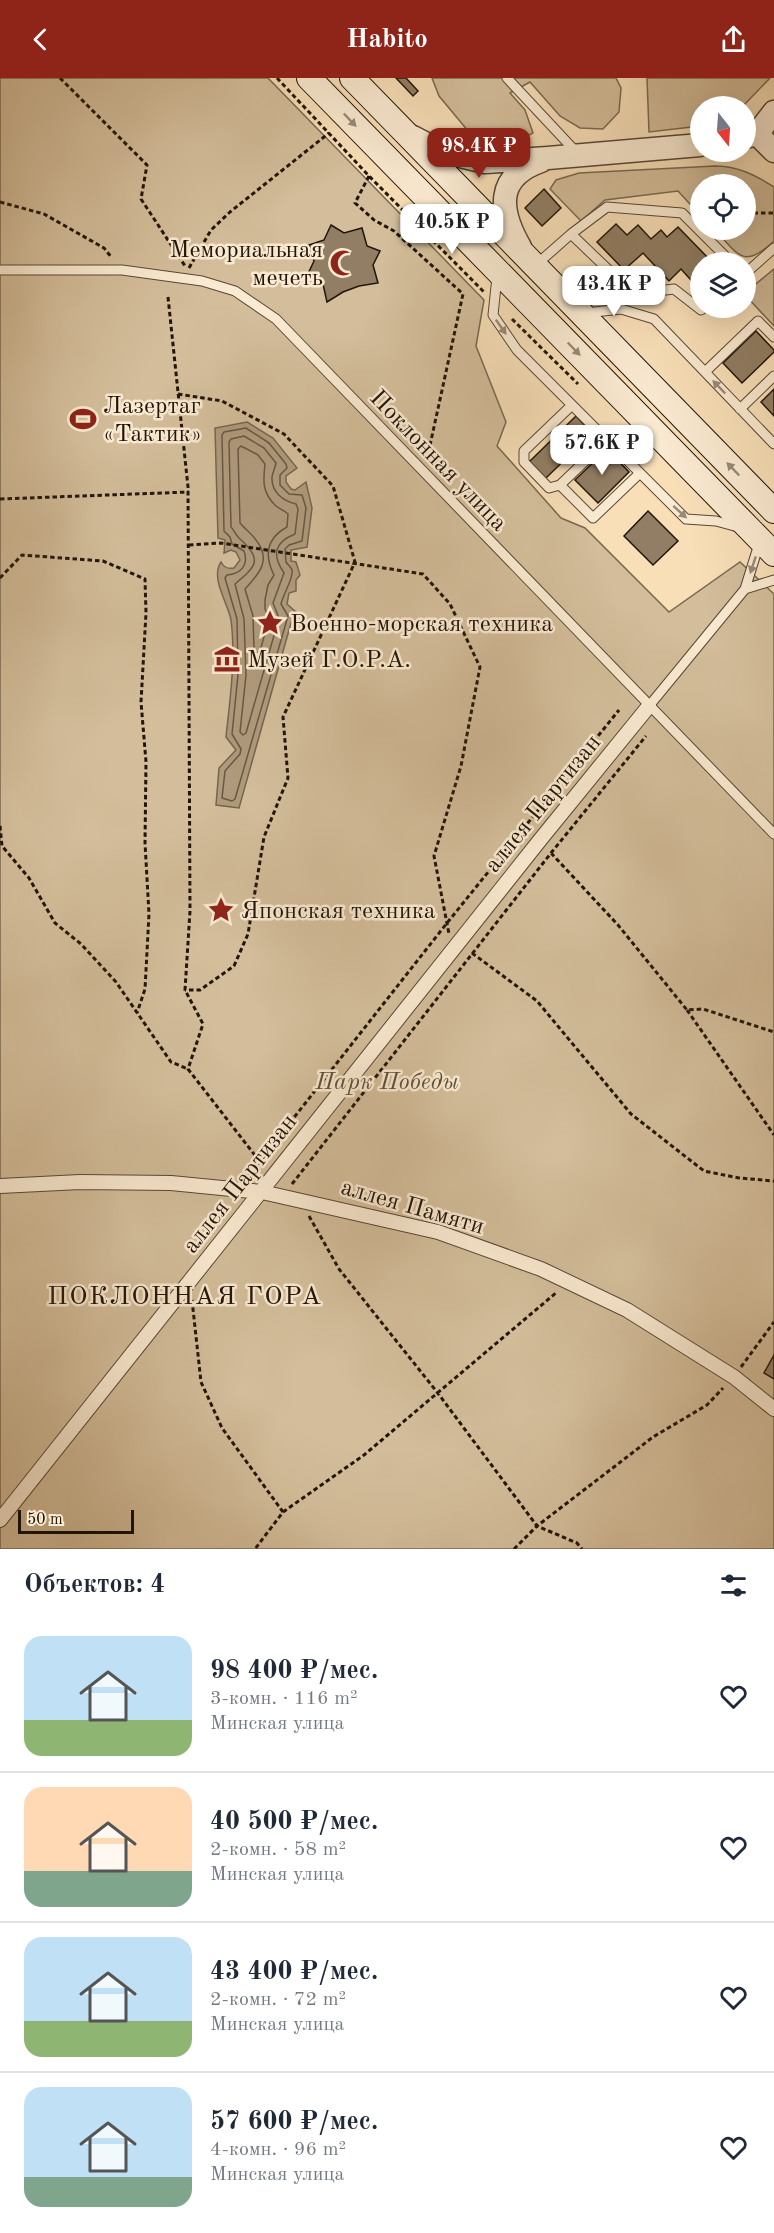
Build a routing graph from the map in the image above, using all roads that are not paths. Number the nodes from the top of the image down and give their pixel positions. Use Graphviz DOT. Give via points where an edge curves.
graph roads {
  1 [pos="309,78"];
  2 [pos="352,78"];
  3 [pos="507,78"];
  4 [pos="774,112"];
  5 [pos="756,130"];
  6 [pos="404,132"];
  7 [pos="756,138"];
  8 [pos="690,146"];
  9 [pos="774,151"];
  10 [pos="579,155"];
  11 [pos="548,158"];
  12 [pos="571,234"];
  13 [pos="774,248"];
  14 [pos="721,252"];
  15 [pos="530,260"];
  16 [pos="756,264"];
  17 [pos="0,270"];
  18 [pos="498,271"];
  19 [pos="690,301"];
  20 [pos="581,313"];
  21 [pos="774,337"];
  22 [pos="705,372"];
  23 [pos="774,376"];
  24 [pos="572,405"];
  25 [pos="740,409"];
  26 [pos="607,440"];
  27 [pos="774,444"];
  28 [pos="640,473"];
  29 [pos="560,485"];
  30 [pos="774,511"];
  31 [pos="762,541"];
  32 [pos="774,580"];
  33 [pos="745,589"];
  34 [pos="649,706"];
  35 [pos="774,834"];
  36 [pos="0,1186"];
  37 [pos="262,1192"];
  38 [pos="774,1409"];
  39 [pos="0,1520"];
  1 -- 18 [label="main road, one-way"];
  2 -- 6 [label="main road"];
  3 -- 10 [label="lane"];
  4 -- 5 [label="street"];
  6 -- 11 [label="street" via="440,151 485,162"];
  6 -- 15 [label="main road"];
  7 -- 9 [label="street"];
  8 -- 10 [label="street"];
  10 -- 11 [label="street"];
  11 -- 15 [label="street" via="526,166 513,177 504,200 513,235"];
  12 -- 14 [label="lane" via="607,207 682,213"];
  12 -- 15 [label="lane"];
  12 -- 19 [label="lane" via="618,279 639,273 657,291 675,289"];
  13 -- 16 [label="lane"];
  15 -- 20 [label="main road"];
  17 -- 34 [label="lane, Поклонная улица" via="122,270 202,281 235,291 276,319"];
  18 -- 24 [label="lane, one-way" via="493,315 517,350"];
  18 -- 31 [label="main road, one-way"];
  20 -- 22 [label="lane" via="621,309 654,318"];
  30 -- 20 [label="main road, one-way"];
  21 -- 22 [label="lane" via="758,321"];
  25 -- 22 [label="lane, one-way"];
  23 -- 25 [label="lane"];
  24 -- 26 [label="lane"];
  24 -- 29 [label="lane" via="524,451 524,462 549,488"];
  25 -- 27 [label="lane"];
  26 -- 28 [label="lane"];
  26 -- 29 [label="lane"];
  28 -- 29 [label="lane" via="593,518"];
  28 -- 31 [label="lane, one-way" via="686,519 716,521"];
  31 -- 33 [label="lane, one-way"];
  32 -- 33 [label="lane"];
  33 -- 34 [label="lane"];
  34 -- 35 [label="lane, Поклонная улица"];
  34 -- 37 [label="street, аллея Партизан"];
  36 -- 37 [label="street, аллея Памяти" via="171,1183"];
  37 -- 38 [label="street, аллея Памяти" via="438,1232 542,1269 627,1310 734,1377"];
  37 -- 39 [label="street, аллея Партизан"];
}
